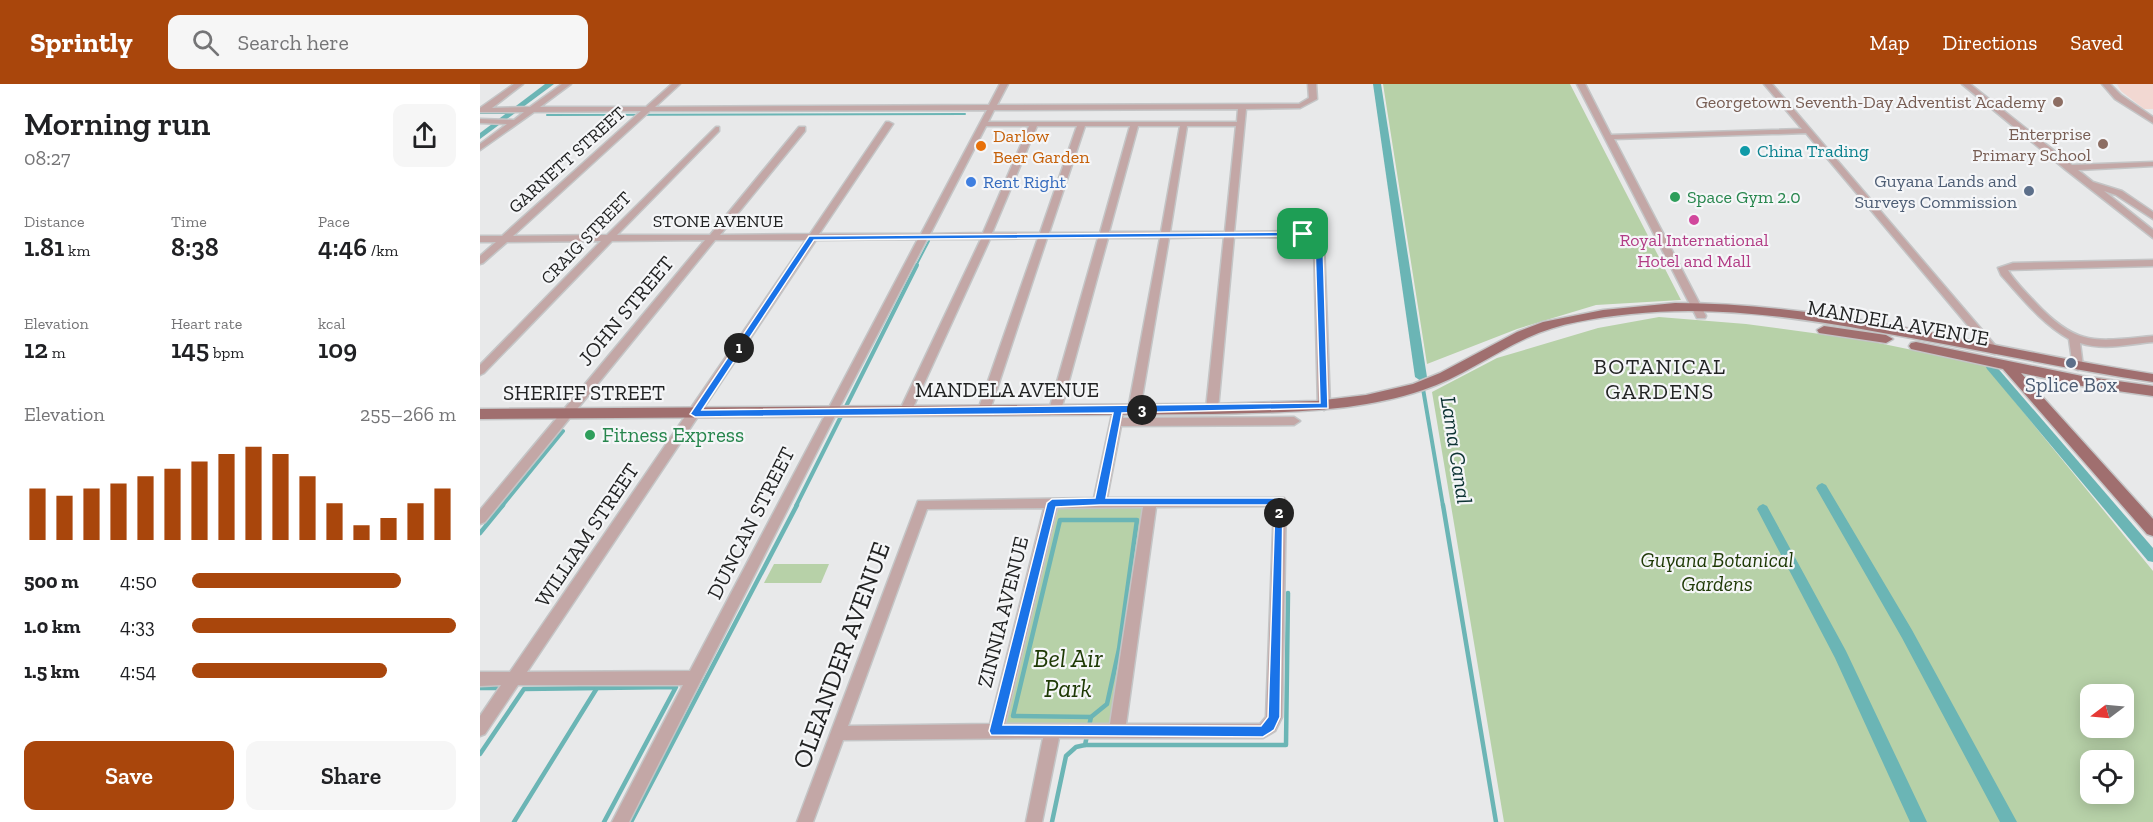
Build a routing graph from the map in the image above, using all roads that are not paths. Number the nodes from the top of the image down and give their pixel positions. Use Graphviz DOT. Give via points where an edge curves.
graph roads {
  1 [pos="519,84"];
  2 [pos="567,84"];
  3 [pos="676,84"];
  4 [pos="1005,84"];
  5 [pos="1312,84"];
  6 [pos="1581,84"];
  7 [pos="1768,84"];
  8 [pos="1966,84"];
  9 [pos="2106,84"];
  10 [pos="993,107"];
  11 [pos="1242,107"];
  12 [pos="648,108"];
  13 [pos="482,110"];
  14 [pos="532,111"];
  15 [pos="480,121"];
  16 [pos="517,121"];
  17 [pos="1241,121"];
  18 [pos="2153,121"];
  19 [pos="986,122"];
  20 [pos="1034,123"];
  21 [pos="889,124"];
  22 [pos="1082,124"];
  23 [pos="1135,124"];
  24 [pos="1184,124"];
  25 [pos="716,129"];
  26 [pos="802,129"];
  27 [pos="1808,131"];
  28 [pos="1608,137"];
  29 [pos="480,148"];
  30 [pos="2153,164"];
  31 [pos="2070,168"];
  32 [pos="2089,184"];
  33 [pos="2153,202"];
  34 [pos="2138,203"];
  35 [pos="2153,216"];
  36 [pos="1228,235"];
  37 [pos="2153,235"];
  38 [pos="1164,236"];
  39 [pos="611,237"];
  40 [pos="714,237"];
  41 [pos="812,237"];
  42 [pos="924,237"];
  43 [pos="986,237"];
  44 [pos="1043,237"];
  45 [pos="1104,237"];
  46 [pos="480,239"];
  47 [pos="504,239"];
  48 [pos="480,261"];
  49 [pos="2153,263"];
  50 [pos="1699,311"];
  51 [pos="2074,338"];
  52 [pos="2153,339"];
  53 [pos="1995,351"];
  54 [pos="2006,364"];
  55 [pos="2078,367"];
  56 [pos="480,371"];
  57 [pos="2153,378"];
  58 [pos="2153,391"];
  59 [pos="1324,406"];
  60 [pos="1212,409"];
  61 [pos="984,410"];
  62 [pos="1055,410"];
  63 [pos="1134,410"];
  64 [pos="905,411"];
  65 [pos="838,412"];
  66 [pos="480,414"];
  67 [pos="565,414"];
  68 [pos="695,414"];
  69 [pos="1117,416"];
  70 [pos="1294,421"];
  71 [pos="1100,501"];
  72 [pos="1150,502"];
  73 [pos="1052,503"];
  74 [pos="480,519"];
  75 [pos="2153,530"];
  76 [pos="694,678"];
  77 [pos="480,679"];
  78 [pos="514,679"];
  79 [pos="480,729"];
  80 [pos="996,731"];
  81 [pos="1117,731"];
  82 [pos="1059,732"];
  83 [pos="837,734"];
  84 [pos="620,822"];
  85 [pos="805,822"];
  86 [pos="1034,822"];
  1 -- 13 [label="street"];
  2 -- 14 [label="street"];
  3 -- 12 [label="street, GARNETT STREET"];
  4 -- 10 [label="street, DUNCAN STREET"];
  5 -- 11 [label="street" via="1313,99 1300,106"];
  6 -- 28 [label="street"];
  7 -- 27 [label="street"];
  8 -- 31 [label="street"];
  9 -- 18 [label="street"];
  10 -- 11 [label="street"];
  10 -- 12 [label="street"];
  10 -- 19 [label="street, DUNCAN STREET"];
  11 -- 17 [label="street"];
  12 -- 14 [label="street"];
  12 -- 47 [label="street, GARNETT STREET"];
  13 -- 14 [label="street"];
  14 -- 16 [label="street"];
  15 -- 16 [label="street"];
  16 -- 29 [label="street"];
  17 -- 24 [label="street"];
  17 -- 36 [label="street"];
  19 -- 20 [label="street"];
  19 -- 42 [label="street, DUNCAN STREET"];
  20 -- 22 [label="street"];
  20 -- 43 [label="street"];
  21 -- 41 [label="street, WILLIAM STREET"];
  22 -- 23 [label="street"];
  22 -- 44 [label="street"];
  23 -- 24 [label="street"];
  23 -- 45 [label="street"];
  24 -- 38 [label="street"];
  25 -- 39 [label="street, CRAIG STREET"];
  26 -- 40 [label="street, JOHN STREET"];
  27 -- 28 [label="street"];
  27 -- 53 [label="street"];
  28 -- 50 [label="street"];
  30 -- 31 [label="street"];
  31 -- 32 [label="street"];
  32 -- 34 [label="street"];
  32 -- 37 [label="street"];
  33 -- 34 [label="street"];
  34 -- 35 [label="street"];
  36 -- 38 [label="street, STONE AVENUE"];
  36 -- 59 [label="street, STONE AVENUE" via="1315,236 1319,244"];
  36 -- 60 [label="street"];
  38 -- 45 [label="street, STONE AVENUE"];
  38 -- 63 [label="street"];
  39 -- 40 [label="street, STONE AVENUE"];
  39 -- 47 [label="street, STONE AVENUE"];
  39 -- 56 [label="street, CRAIG STREET"];
  40 -- 41 [label="street, STONE AVENUE"];
  40 -- 67 [label="street, JOHN STREET"];
  41 -- 42 [label="street, STONE AVENUE"];
  41 -- 68 [label="street, WILLIAM STREET"];
  42 -- 43 [label="street, STONE AVENUE"];
  42 -- 65 [label="street, DUNCAN STREET"];
  43 -- 44 [label="street, STONE AVENUE"];
  43 -- 64 [label="street"];
  44 -- 45 [label="street, STONE AVENUE"];
  44 -- 61 [label="street"];
  45 -- 62 [label="street"];
  46 -- 47 [label="street, STONE AVENUE"];
  47 -- 48 [label="street, GARNETT STREET"];
  49 -- 51 [label="street" via="2003,268 2051,324"];
  50 -- 53 [label="main road, MANDELA AVENUE" via="1768,312 1866,325"];
  50 -- 54 [label="main road, MANDELA AVENUE" via="1876,337"];
  50 -- 59 [label="main road, MANDELA AVENUE" via="1633,310 1578,318 1525,333 1440,377 1403,391 1367,401"];
  51 -- 52 [label="street" via="2106,344"];
  51 -- 55 [label="street"];
  53 -- 54 [label="main road"];
  53 -- 55 [label="main road, MANDELA AVENUE"];
  54 -- 58 [label="main road, MANDELA AVENUE"];
  54 -- 75 [label="main road"];
  55 -- 57 [label="main road, MANDELA AVENUE"];
  59 -- 60 [label="main road, MANDELA AVENUE"];
  60 -- 63 [label="main road, MANDELA AVENUE"];
  61 -- 62 [label="main road, MANDELA AVENUE"];
  61 -- 64 [label="main road, MANDELA AVENUE"];
  62 -- 69 [label="main road, MANDELA AVENUE"];
  63 -- 69 [label="main road, MANDELA AVENUE"];
  64 -- 65 [label="main road, MANDELA AVENUE"];
  65 -- 68 [label="main road, SHERIFF STREET"];
  65 -- 76 [label="street, DUNCAN STREET"];
  66 -- 67 [label="main road, SHERIFF STREET"];
  67 -- 68 [label="main road, SHERIFF STREET"];
  67 -- 74 [label="street, JOHN STREET"];
  68 -- 78 [label="street, WILLIAM STREET"];
  69 -- 70 [label="street"];
  69 -- 71 [label="street"];
  71 -- 72 [label="street"];
  71 -- 73 [label="street"];
  72 -- 81 [label="street"];
  72 -- 81 [label="street" via="1280,501 1274,717 1263,731"];
  73 -- 80 [label="street, ZINNIA AVENUE"];
  73 -- 83 [label="street, OLEANDER AVENUE" via="922,504"];
  76 -- 78 [label="street"];
  76 -- 84 [label="street, DUNCAN STREET"];
  77 -- 78 [label="street"];
  78 -- 79 [label="street, WILLIAM STREET"];
  80 -- 82 [label="street"];
  80 -- 83 [label="street"];
  81 -- 82 [label="street"];
  82 -- 86 [label="street"];
  83 -- 85 [label="street, OLEANDER AVENUE"];
}
